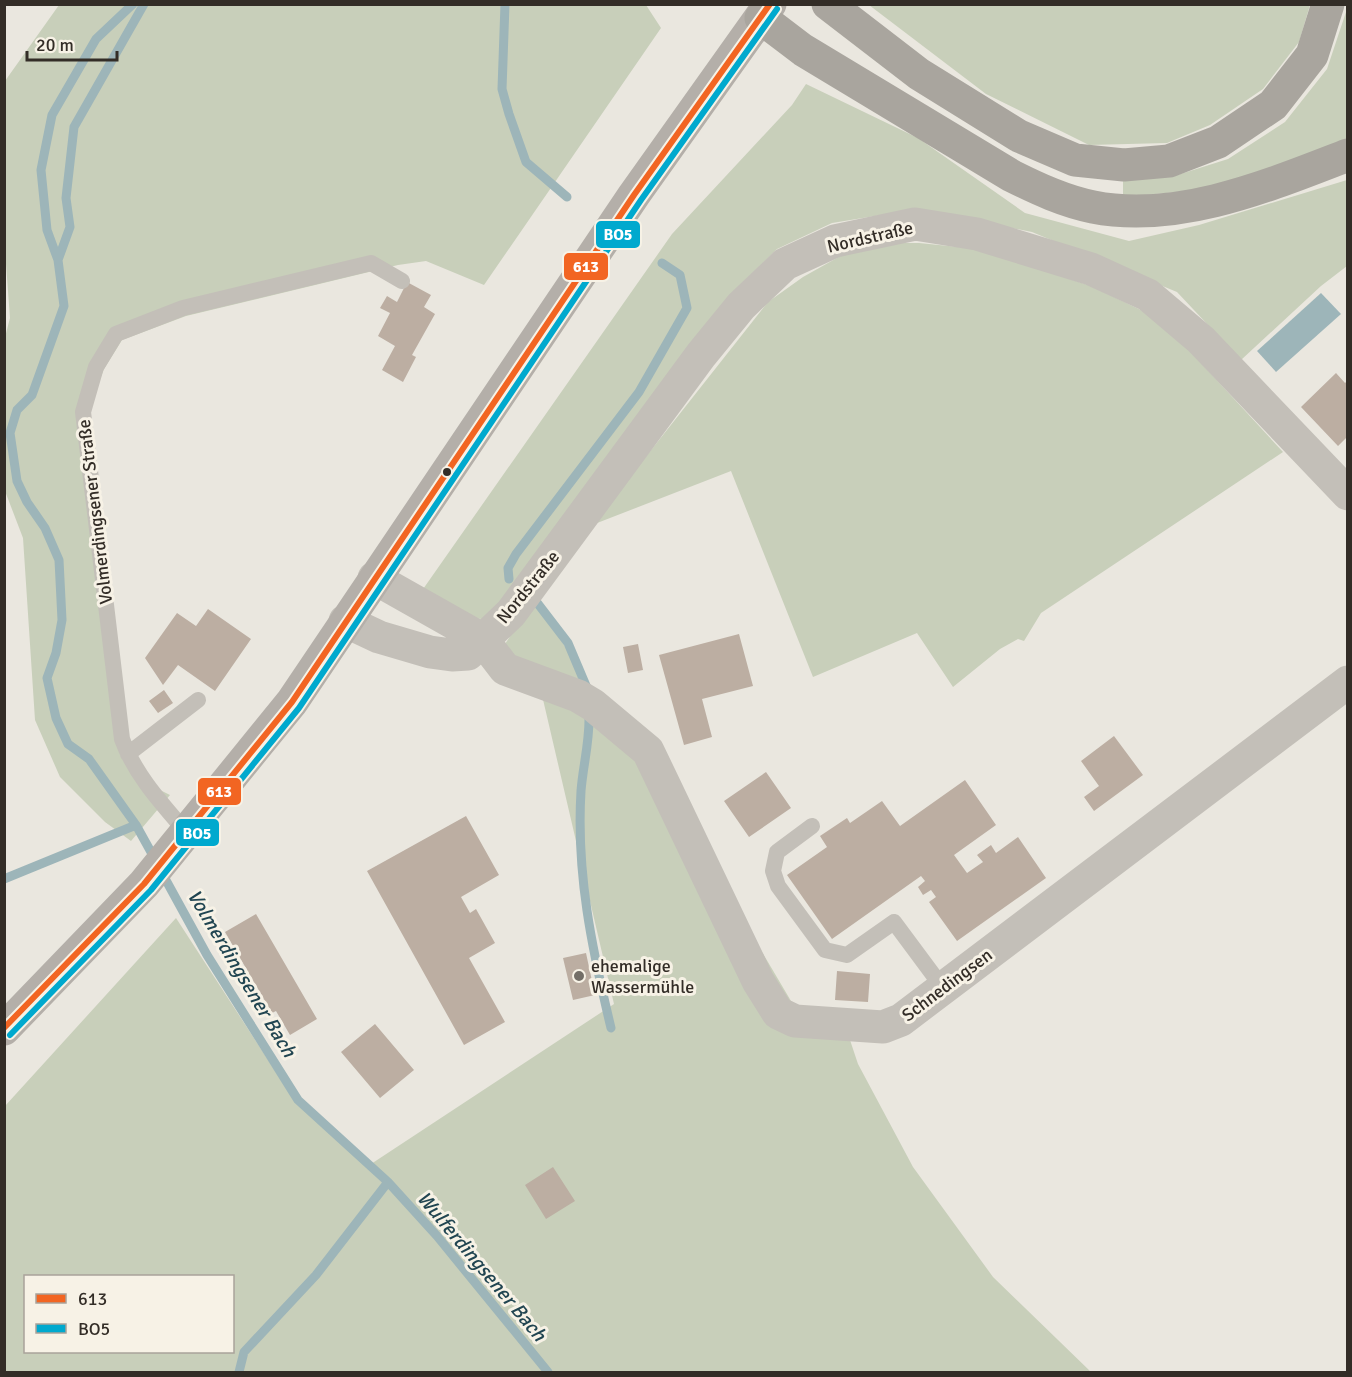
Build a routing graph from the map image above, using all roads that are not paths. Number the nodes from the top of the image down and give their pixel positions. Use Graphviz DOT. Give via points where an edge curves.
graph roads {
  1 [pos="828,4"];
  2 [pos="1328,4"];
  3 [pos="758,9"];
  4 [pos="1347,155"];
  5 [pos="402,281"];
  6 [pos="1347,494"];
  7 [pos="374,578"];
  8 [pos="345,621"];
  9 [pos="482,639"];
  10 [pos="1347,682"];
  11 [pos="198,700"];
  12 [pos="128,754"];
  13 [pos="812,826"];
  14 [pos="181,840"];
  15 [pos="943,988"];
  16 [pos="4,1029"];
  1 -- 2 [label="highway" via="919,74 1019,136 1075,160 1124,165 1169,160 1218,142 1273,105 1312,55"];
  3 -- 4 [label="highway" via="803,50 1012,176 1047,193 1094,207 1127,210 1199,204 1292,177"];
  3 -- 7 [label="main road"];
  5 -- 12 [label="lane, Volmerdingsener Straße" via="371,263 183,308 116,334 96,367 83,412 122,739"];
  6 -- 9 [label="street, Nordstraße" via="1201,340 1148,295 1091,269 977,234 915,224 835,241 785,264 741,306 511,613"];
  7 -- 8 [label="main road"];
  7 -- 9 [label="street, Nordstraße"];
  8 -- 9 [label="street, Nordstraße" via="379,637 452,656 468,654"];
  8 -- 14 [label="main road" via="292,702"];
  9 -- 15 [label="street, Schnedingsen" via="505,669 578,696 648,751 758,981 778,1013 795,1021 883,1027 901,1020"];
  10 -- 15 [label="street, Schnedingsen"];
  11 -- 12 [label="lane"];
  12 -- 14 [label="lane, Volmerdingsener Straße"];
  13 -- 15 [label="lane" via="777,852 773,871 778,886 817,942 825,950 847,955 894,922"];
  14 -- 16 [label="main road" via="144,884"];
}
